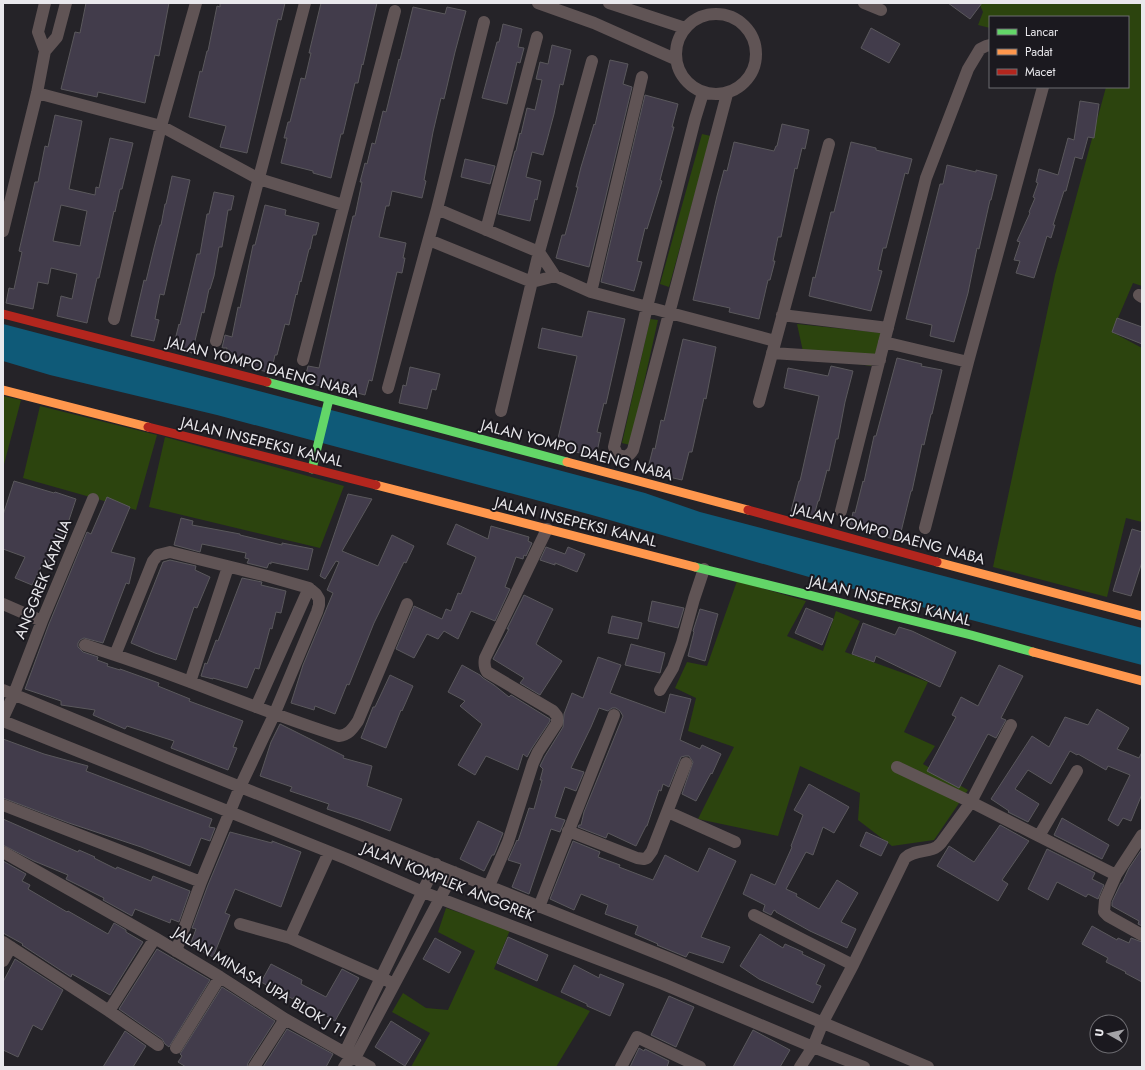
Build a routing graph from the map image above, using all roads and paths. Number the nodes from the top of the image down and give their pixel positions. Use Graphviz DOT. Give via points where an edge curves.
graph roads {
  1 [pos="45,3"];
  2 [pos="66,3"];
  3 [pos="196,3"];
  4 [pos="305,3"];
  5 [pos="538,3"];
  6 [pos="609,3"];
  7 [pos="864,3"];
  8 [pos="880,10"];
  9 [pos="395,11"];
  10 [pos="484,22"];
  11 [pos="685,28"];
  12 [pos="537,37"];
  13 [pos="989,45"];
  14 [pos="45,52"];
  15 [pos="675,59"];
  16 [pos="592,61"];
  17 [pos="642,77"];
  18 [pos="1043,88"];
  19 [pos="37,93"];
  20 [pos="703,94"];
  21 [pos="727,94"];
  22 [pos="161,126"];
  23 [pos="829,144"];
  24 [pos="259,179"];
  25 [pos="344,205"];
  26 [pos="437,209"];
  27 [pos="486,230"];
  28 [pos="3,231"];
  29 [pos="429,240"];
  30 [pos="539,252"];
  31 [pos="555,276"];
  32 [pos="532,282"];
  33 [pos="591,292"];
  34 [pos="647,307"];
  35 [pos="669,313"];
  36 [pos="3,314"];
  37 [pos="782,315"];
  38 [pos="114,319"];
  39 [pos="888,328"];
  40 [pos="216,341"];
  41 [pos="884,342"];
  42 [pos="774,347"];
  43 [pos="303,360"];
  44 [pos="880,360"];
  45 [pos="968,362"];
  46 [pos="388,388"];
  47 [pos="3,390"];
  48 [pos="329,399"];
  49 [pos="759,402"];
  50 [pos="501,411"];
  51 [pos="312,469"];
  52 [pos="93,499"];
  53 [pos="841,511"];
  54 [pos="547,528"];
  55 [pos="925,528"];
  56 [pos="228,567"];
  57 [pos="704,569"];
  58 [pos="308,588"];
  59 [pos="3,604"];
  60 [pos="407,604"];
  61 [pos="1142,616"];
  62 [pos="42,621"];
  63 [pos="85,645"];
  64 [pos="115,655"];
  65 [pos="1142,681"];
  66 [pos="190,682"];
  67 [pos="660,690"];
  68 [pos="9,692"];
  69 [pos="256,707"];
  70 [pos="274,714"];
  71 [pos="614,715"];
  72 [pos="3,719"];
  73 [pos="1011,725"];
  74 [pos="686,763"];
  75 [pos="897,767"];
  76 [pos="1077,771"];
  77 [pos="240,787"];
  78 [pos="972,802"];
  79 [pos="3,806"];
  80 [pos="230,812"];
  81 [pos="668,812"];
  82 [pos="568,831"];
  83 [pos="1039,836"];
  84 [pos="1141,837"];
  85 [pos="735,842"];
  86 [pos="3,852"];
  87 [pos="329,852"];
  88 [pos="436,864"];
  89 [pos="454,872"];
  90 [pos="1116,875"];
  91 [pos="201,882"];
  92 [pos="489,886"];
  93 [pos="423,892"];
  94 [pos="440,898"];
  95 [pos="539,906"];
  96 [pos="754,915"];
  97 [pos="240,924"];
  98 [pos="1142,935"];
  99 [pos="155,938"];
  100 [pos="290,938"];
  101 [pos="7,945"];
  102 [pos="176,951"];
  103 [pos="3,961"];
  104 [pos="853,965"];
  105 [pos="220,976"];
  106 [pos="381,978"];
  107 [pos="394,984"];
  108 [pos="109,1012"];
  109 [pos="285,1018"];
  110 [pos="823,1022"];
  111 [pos="158,1045"];
  112 [pos="813,1047"];
  113 [pos="176,1048"];
  114 [pos="348,1060"];
  115 [pos="254,1067"];
  116 [pos="370,1067"];
  117 [pos="621,1067"];
  118 [pos="700,1067"];
  119 [pos="800,1067"];
  120 [pos="864,1067"];
  121 [pos="928,1067"];
  1 -- 14 [label="street" via="38,32"];
  2 -- 14 [label="street" via="57,37"];
  3 -- 22 [label="street"];
  4 -- 24 [label="street"];
  5 -- 15 [label="street" via="594,23"];
  6 -- 11 [label="street"];
  7 -- 8 [label="street"];
  9 -- 25 [label="street"];
  10 -- 26 [label="street"];
  11 -- 15 [label="street" via="677,42"];
  11 -- 21 [label="street" via="702,16 724,14 743,24 755,42 755,64 745,83"];
  12 -- 27 [label="street"];
  13 -- 39 [label="street" via="977,53 968,69 926,178"];
  14 -- 19 [label="street"];
  15 -- 20 [label="street" via="684,80"];
  16 -- 30 [label="street"];
  17 -- 33 [label="street"];
  18 -- 45 [label="street"];
  19 -- 22 [label="street"];
  19 -- 28 [label="street"];
  20 -- 21 [label="street"];
  20 -- 34 [label="street"];
  21 -- 35 [label="street"];
  22 -- 24 [label="street"];
  22 -- 38 [label="street"];
  23 -- 37 [label="street"];
  24 -- 25 [label="street"];
  24 -- 40 [label="street"];
  25 -- 43 [label="street"];
  26 -- 27 [label="street"];
  26 -- 29 [label="street"];
  27 -- 30 [label="street"];
  29 -- 32 [label="street"];
  29 -- 46 [label="street"];
  30 -- 31 [label="street"];
  30 -- 32 [label="street"];
  31 -- 32 [label="street"];
  31 -- 33 [label="street"];
  32 -- 50 [label="street"];
  33 -- 34 [label="street"];
  34 -- 35 [label="street"];
  34 -- 35 [label="street" via="614,447 616,454 620,456 630,455 634,450"];
  35 -- 42 [label="street"];
  36 -- 48 [label="street, JALAN YOMPO DAENG NABA"];
  37 -- 39 [label="street"];
  37 -- 42 [label="street"];
  39 -- 41 [label="street"];
  41 -- 44 [label="street"];
  41 -- 45 [label="street"];
  42 -- 44 [label="street"];
  42 -- 49 [label="street"];
  44 -- 53 [label="street"];
  45 -- 55 [label="street"];
  47 -- 51 [label="street, JALAN INSEPEKSI KANAL"];
  48 -- 51 [label="street"];
  48 -- 61 [label="street, JALAN YOMPO DAENG NABA"];
  51 -- 54 [label="street, JALAN INSEPEKSI KANAL"];
  52 -- 62 [label="street, ANGGREK KATALIA"];
  54 -- 57 [label="street, JALAN INSEPEKSI KANAL"];
  54 -- 92 [label="street" via="485,658 484,666 487,672 553,711 558,720 533,763 508,842"];
  56 -- 58 [label="street"];
  56 -- 64 [label="street" via="170,552 158,555 149,569"];
  56 -- 66 [label="street"];
  57 -- 65 [label="street, JALAN INSEPEKSI KANAL" via="971,635"];
  57 -- 67 [label="street" via="678,656"];
  58 -- 69 [label="street"];
  58 -- 70 [label="street" via="316,594 319,605"];
  59 -- 62 [label="street"];
  60 -- 70 [label="street" via="358,721 345,736"];
  62 -- 68 [label="street, ANGGREK KATALIA"];
  63 -- 64 [label="street"];
  64 -- 66 [label="street"];
  66 -- 69 [label="street"];
  68 -- 72 [label="street, ANGGREK KATALIA"];
  68 -- 77 [label="street, JALAN KOMPLEK ANGGREK"];
  69 -- 70 [label="street"];
  70 -- 77 [label="street"];
  71 -- 82 [label="street"];
  72 -- 80 [label="street, JALAN KOMPLEK ANGGREK"];
  73 -- 78 [label="street"];
  74 -- 81 [label="street"];
  75 -- 78 [label="street"];
  76 -- 83 [label="street"];
  77 -- 80 [label="street"];
  77 -- 88 [label="street, JALAN KOMPLEK ANGGREK"];
  78 -- 83 [label="street"];
  78 -- 104 [label="street" via="936,848 914,852 905,858"];
  79 -- 91 [label="street"];
  80 -- 87 [label="street, JALAN KOMPLEK ANGGREK"];
  80 -- 91 [label="street"];
  81 -- 82 [label="street" via="652,851 644,859"];
  81 -- 85 [label="street"];
  82 -- 95 [label="street"];
  83 -- 90 [label="street"];
  84 -- 90 [label="street"];
  86 -- 99 [label="street"];
  87 -- 93 [label="street, JALAN KOMPLEK ANGGREK"];
  87 -- 100 [label="street"];
  88 -- 89 [label="street, JALAN KOMPLEK ANGGREK"];
  88 -- 93 [label="street"];
  89 -- 92 [label="street, JALAN KOMPLEK ANGGREK"];
  89 -- 94 [label="street"];
  90 -- 98 [label="street" via="1105,900 1104,912"];
  91 -- 102 [label="street"];
  92 -- 95 [label="street, JALAN KOMPLEK ANGGREK"];
  93 -- 94 [label="street, JALAN KOMPLEK ANGGREK"];
  93 -- 106 [label="street"];
  94 -- 107 [label="street"];
  94 -- 112 [label="street, JALAN KOMPLEK ANGGREK" via="663,984"];
  95 -- 110 [label="street, JALAN KOMPLEK ANGGREK"];
  96 -- 104 [label="street"];
  97 -- 100 [label="street"];
  99 -- 102 [label="street, JALAN MINASA UPA BLOK J 11"];
  99 -- 108 [label="street, JALAN MINASA UPA BLOK J 11"];
  100 -- 106 [label="street"];
  101 -- 103 [label="street"];
  101 -- 108 [label="street"];
  102 -- 105 [label="street, JALAN MINASA UPA BLOK J 11"];
  104 -- 110 [label="street"];
  105 -- 109 [label="street, JALAN MINASA UPA BLOK J 11"];
  105 -- 113 [label="street"];
  106 -- 107 [label="street"];
  106 -- 114 [label="street"];
  107 -- 114 [label="street"];
  108 -- 111 [label="street"];
  109 -- 114 [label="street, JALAN MINASA UPA BLOK J 11"];
  109 -- 115 [label="street"];
  110 -- 112 [label="street"];
  110 -- 121 [label="street, JALAN KOMPLEK ANGGREK"];
  112 -- 119 [label="street"];
  112 -- 120 [label="street, JALAN KOMPLEK ANGGREK"];
  114 -- 116 [label="street, JALAN MINASA UPA BLOK J 11"];
  117 -- 118 [label="street" via="637,1037"];
}
